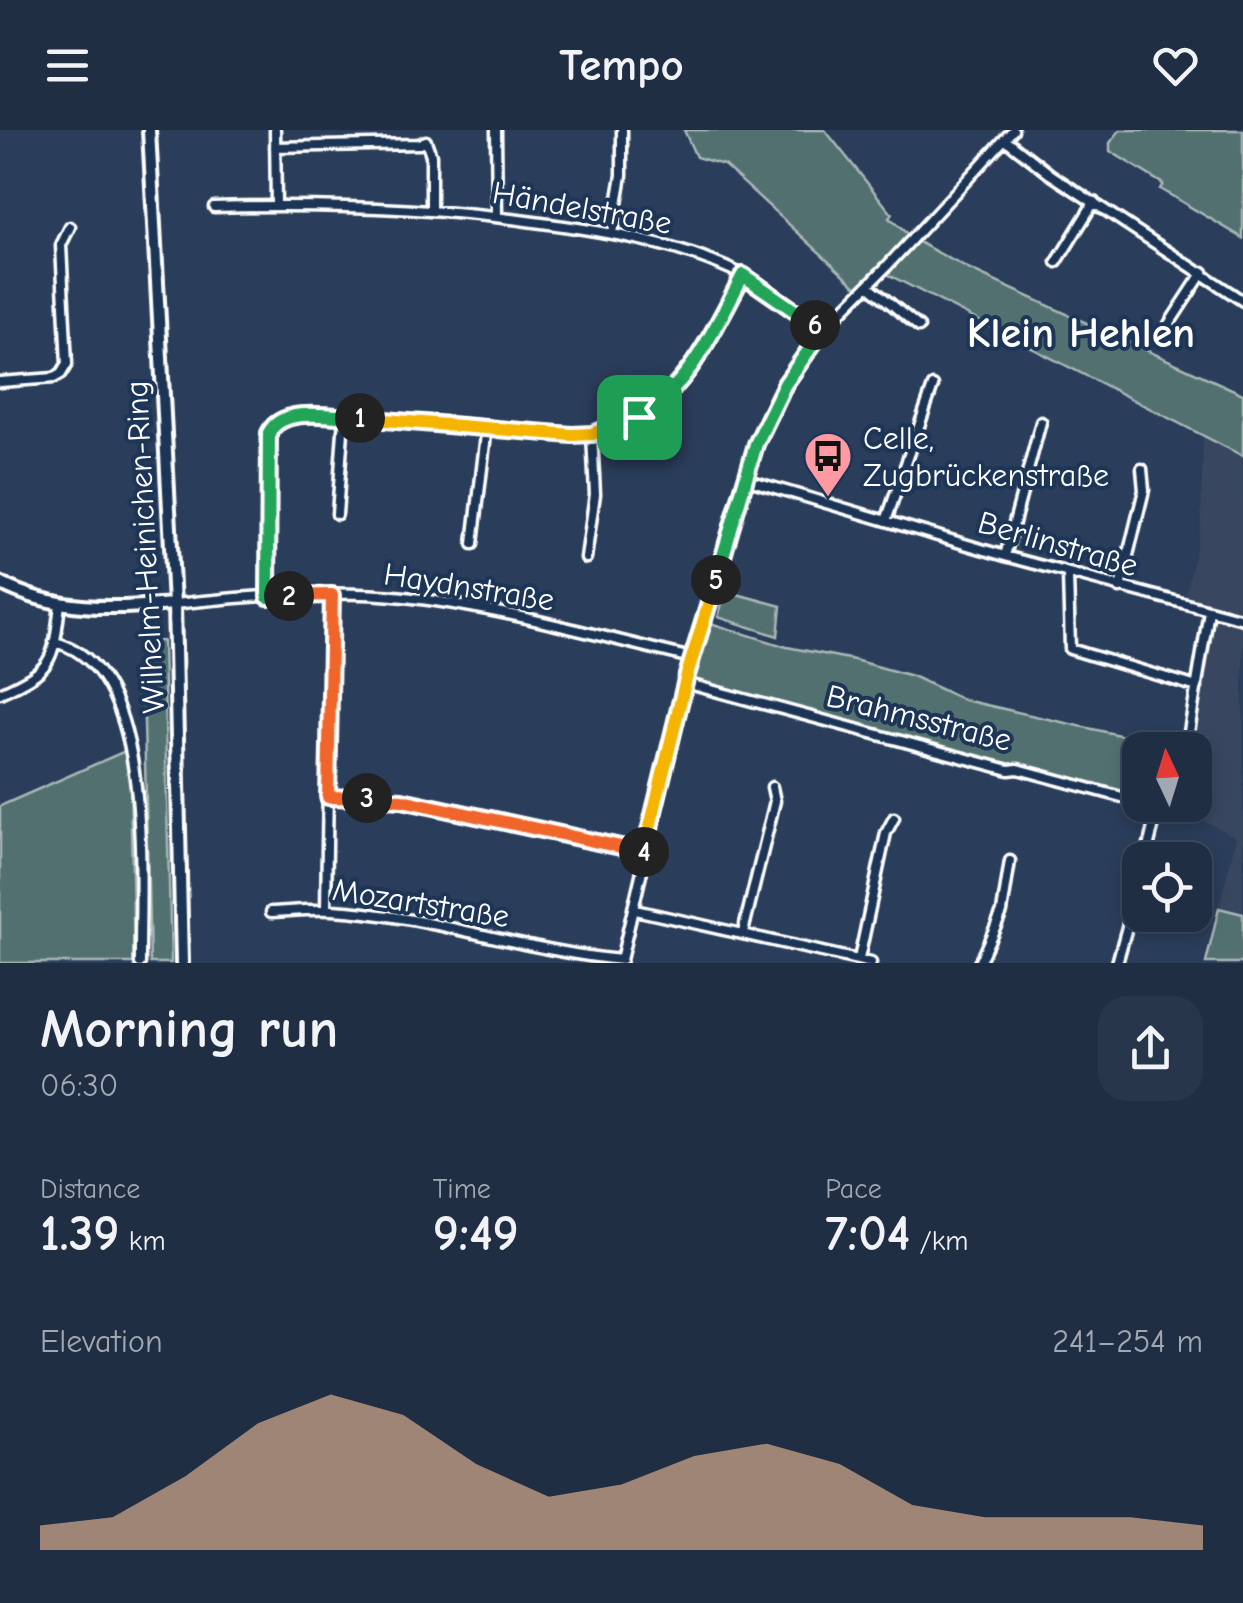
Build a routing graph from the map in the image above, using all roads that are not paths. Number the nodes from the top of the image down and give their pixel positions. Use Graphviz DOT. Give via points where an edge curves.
graph roads {
  1 [pos="150,130"];
  2 [pos="275,130"];
  3 [pos="496,130"];
  4 [pos="622,130"];
  5 [pos="1013,130"];
  6 [pos="1005,139"];
  7 [pos="275,146"];
  8 [pos="1094,202"];
  9 [pos="276,206"];
  10 [pos="214,208"];
  11 [pos="431,210"];
  12 [pos="497,217"];
  13 [pos="70,227"];
  14 [pos="612,233"];
  15 [pos="1057,262"];
  16 [pos="1203,272"];
  17 [pos="743,275"];
  18 [pos="868,285"];
  19 [pos="1243,300"];
  20 [pos="1169,324"];
  21 [pos="918,327"];
  22 [pos="823,330"];
  23 [pos="0,382"];
  24 [pos="933,386"];
  25 [pos="344,418"];
  26 [pos="1041,422"];
  27 [pos="487,426"];
  28 [pos="592,434"];
  29 [pos="1142,470"];
  30 [pos="745,479"];
  31 [pos="336,514"];
  32 [pos="886,521"];
  33 [pos="473,544"];
  34 [pos="1005,556"];
  35 [pos="586,558"];
  36 [pos="1068,574"];
  37 [pos="0,583"];
  38 [pos="1120,588"];
  39 [pos="332,595"];
  40 [pos="268,597"];
  41 [pos="60,604"];
  42 [pos="174,604"];
  43 [pos="1209,611"];
  44 [pos="1243,619"];
  45 [pos="54,642"];
  46 [pos="692,658"];
  47 [pos="685,682"];
  48 [pos="1197,688"];
  49 [pos="0,693"];
  50 [pos="1189,732"];
  51 [pos="772,787"];
  52 [pos="328,797"];
  53 [pos="1122,797"];
  54 [pos="894,818"];
  55 [pos="646,852"];
  56 [pos="1010,861"];
  57 [pos="326,910"];
  58 [pos="635,910"];
  59 [pos="271,912"];
  60 [pos="743,932"];
  61 [pos="1125,932"];
  62 [pos="860,959"];
  63 [pos="140,963"];
  64 [pos="182,963"];
  65 [pos="870,963"];
  66 [pos="979,963"];
  67 [pos="1116,963"];
  1 -- 42 [label="main road, Wilhelm-Heinichen-Ring"];
  2 -- 7 [label="street"];
  3 -- 12 [label="street"];
  4 -- 14 [label="street"];
  5 -- 6 [label="street"];
  6 -- 8 [label="street"];
  6 -- 18 [label="street"];
  7 -- 9 [label="street"];
  7 -- 11 [label="street" via="426,141"];
  8 -- 15 [label="street"];
  8 -- 16 [label="street"];
  9 -- 10 [label="street, Händelstraße"];
  9 -- 11 [label="street, Händelstraße"];
  11 -- 12 [label="street, Händelstraße"];
  12 -- 14 [label="street, Händelstraße"];
  13 -- 23 [label="street" via="61,245 66,364 54,378"];
  14 -- 17 [label="street, Händelstraße"];
  16 -- 19 [label="street"];
  16 -- 20 [label="street"];
  17 -- 22 [label="street, Händelstraße"];
  17 -- 28 [label="street" via="674,390 628,423"];
  18 -- 21 [label="street"];
  18 -- 22 [label="street"];
  22 -- 30 [label="street" via="771,409"];
  24 -- 32 [label="street"];
  25 -- 27 [label="street"];
  25 -- 31 [label="street"];
  25 -- 40 [label="street" via="303,415 273,424"];
  26 -- 34 [label="street"];
  27 -- 28 [label="street"];
  27 -- 33 [label="street"];
  28 -- 35 [label="street" via="595,494"];
  29 -- 38 [label="street" via="1144,490"];
  30 -- 32 [label="street, Berlinstraße"];
  30 -- 46 [label="street"];
  32 -- 34 [label="street, Berlinstraße"];
  34 -- 36 [label="street, Berlinstraße"];
  36 -- 38 [label="street, Berlinstraße"];
  36 -- 48 [label="street" via="1070,649"];
  37 -- 41 [label="main road"];
  38 -- 43 [label="street, Berlinstraße"];
  39 -- 40 [label="street, Haydnstraße"];
  39 -- 46 [label="street, Haydnstraße" via="466,606"];
  39 -- 52 [label="street"];
  40 -- 42 [label="street, Haydnstraße"];
  41 -- 42 [label="main road"];
  41 -- 45 [label="street"];
  42 -- 64 [label="main road, Wilhelm-Heinichen-Ring"];
  43 -- 44 [label="street, Berlinstraße"];
  43 -- 48 [label="street"];
  45 -- 49 [label="street" via="42,672"];
  45 -- 63 [label="street" via="77,649 98,669 132,746"];
  46 -- 47 [label="street"];
  47 -- 53 [label="street, Brahmsstraße"];
  47 -- 55 [label="street"];
  48 -- 50 [label="street"];
  51 -- 60 [label="street" via="775,802"];
  52 -- 55 [label="street" via="402,800"];
  52 -- 57 [label="street"];
  54 -- 62 [label="street"];
  55 -- 58 [label="street"];
  56 -- 66 [label="street" via="1002,912"];
  57 -- 58 [label="street, Mozartstraße" via="622,960"];
  57 -- 59 [label="street, Mozartstraße"];
  58 -- 60 [label="street"];
  60 -- 62 [label="street"];
  61 -- 67 [label="street"];
  62 -- 65 [label="street"];
}
